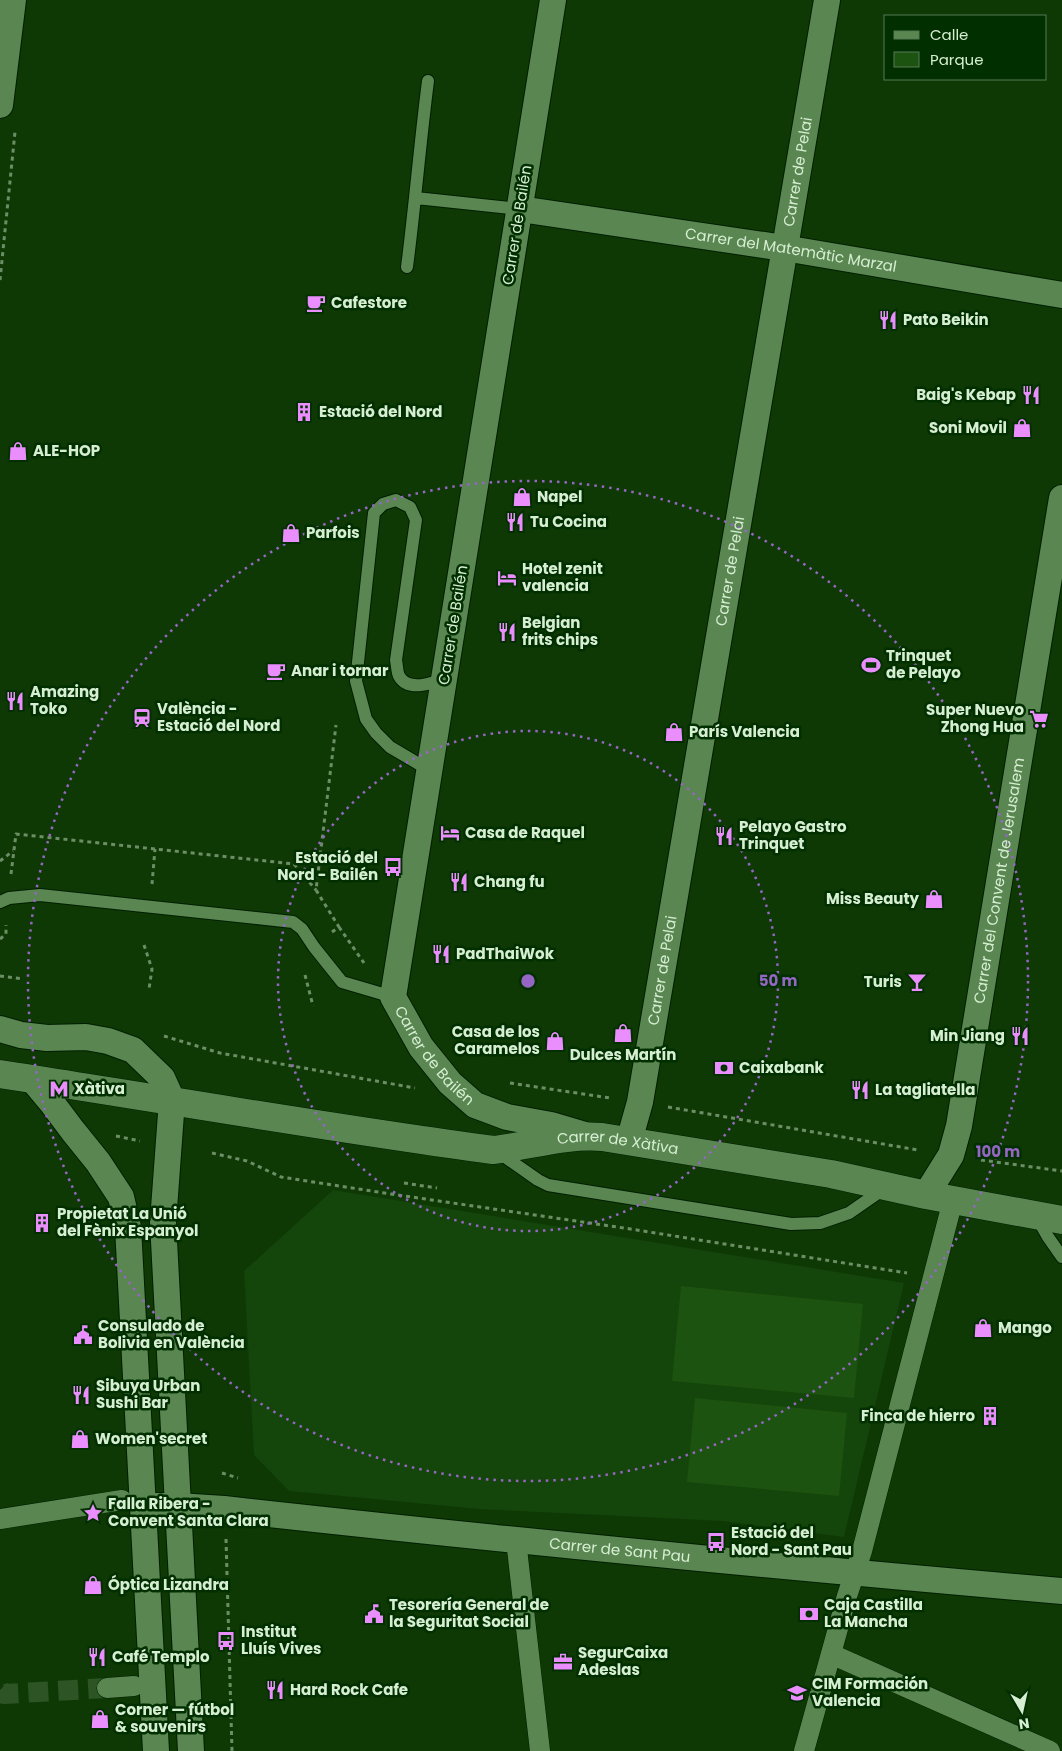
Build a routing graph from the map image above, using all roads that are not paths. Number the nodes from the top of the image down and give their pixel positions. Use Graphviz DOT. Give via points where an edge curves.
graph roads {
  1 [pos="13,0"];
  2 [pos="553,0"];
  3 [pos="827,0"];
  4 [pos="428,81"];
  5 [pos="0,105"];
  6 [pos="416,198"];
  7 [pos="520,209"];
  8 [pos="784,248"];
  9 [pos="407,268"];
  10 [pos="1062,295"];
  11 [pos="1062,498"];
  12 [pos="444,677"];
  13 [pos="429,770"];
  14 [pos="0,902"];
  15 [pos="393,997"];
  16 [pos="0,1029"];
  17 [pos="0,1074"];
  18 [pos="32,1079"];
  19 [pos="172,1100"];
  20 [pos="590,1136"];
  21 [pos="629,1141"];
  22 [pos="494,1150"];
  23 [pos="888,1186"];
  24 [pos="926,1195"];
  25 [pos="952,1200"];
  26 [pos="1036,1216"];
  27 [pos="1062,1220"];
  28 [pos="1062,1257"];
  29 [pos="132,1503"];
  30 [pos="178,1506"];
  31 [pos="0,1519"];
  32 [pos="516,1540"];
  33 [pos="855,1573"];
  34 [pos="1062,1591"];
  35 [pos="830,1654"];
  36 [pos="134,1686"];
  37 [pos="107,1688"];
  38 [pos="156,1751"];
  39 [pos="191,1751"];
  40 [pos="540,1751"];
  41 [pos="804,1751"];
  42 [pos="1050,1751"];
  1 -- 5 [label="street"];
  2 -- 7 [label="street, Carrer de Bailén"];
  3 -- 8 [label="street, Carrer de Pelai"];
  4 -- 6 [label="lane"];
  6 -- 7 [label="lane"];
  6 -- 9 [label="lane"];
  7 -- 8 [label="street, Carrer del Matemàtic Marzal"];
  7 -- 12 [label="street, Carrer de Bailén"];
  8 -- 10 [label="street, Carrer del Matemàtic Marzal"];
  8 -- 21 [label="street, Carrer de Pelai" via="640,1102"];
  11 -- 24 [label="street, Carrer del Convent de Jerusalem" via="959,1126 951,1155"];
  12 -- 13 [label="street, Carrer de Bailén"];
  12 -- 13 [label="lane" via="426,686 405,682 399,676 396,660 416,520 410,507 396,500 383,504 374,513 356,681 366,719 376,733 390,747"];
  13 -- 15 [label="street, Carrer de Bailén"];
  14 -- 15 [label="lane" via="40,895 293,922 302,929 342,982"];
  15 -- 20 [label="street, Carrer de Bailén" via="420,1047 450,1083 475,1105 507,1117"];
  16 -- 19 [label="street" via="47,1038 86,1037 133,1050 162,1078"];
  17 -- 18 [label="main road, Carrer de Xàtiva"];
  18 -- 19 [label="main road, Carrer de Xàtiva"];
  18 -- 29 [label="street" via="98,1162 121,1197 128,1227"];
  19 -- 22 [label="main road, Carrer de Xàtiva"];
  19 -- 30 [label="street" via="163,1222"];
  20 -- 21 [label="main road, Carrer de Xàtiva"];
  20 -- 22 [label="main road, Carrer de Xàtiva" via="552,1139"];
  21 -- 23 [label="main road, Carrer de Xàtiva"];
  22 -- 23 [label="lane" via="548,1185 791,1224 820,1223 849,1212"];
  23 -- 24 [label="main road, Carrer de Xàtiva"];
  24 -- 25 [label="main road, Carrer de Xàtiva"];
  25 -- 26 [label="main road, Carrer de Xàtiva"];
  25 -- 33 [label="street"];
  26 -- 27 [label="main road, Carrer de Xàtiva"];
  26 -- 28 [label="lane"];
  29 -- 30 [label="street, Carrer de Sant Pau"];
  29 -- 31 [label="street"];
  29 -- 38 [label="street"];
  30 -- 32 [label="street, Carrer de Sant Pau"];
  30 -- 39 [label="street"];
  32 -- 33 [label="street, Carrer de Sant Pau"];
  32 -- 40 [label="street"];
  33 -- 34 [label="street, Carrer de Sant Pau"];
  33 -- 35 [label="street"];
  35 -- 41 [label="street"];
  35 -- 42 [label="street"];
  36 -- 37 [label="street"];
}
